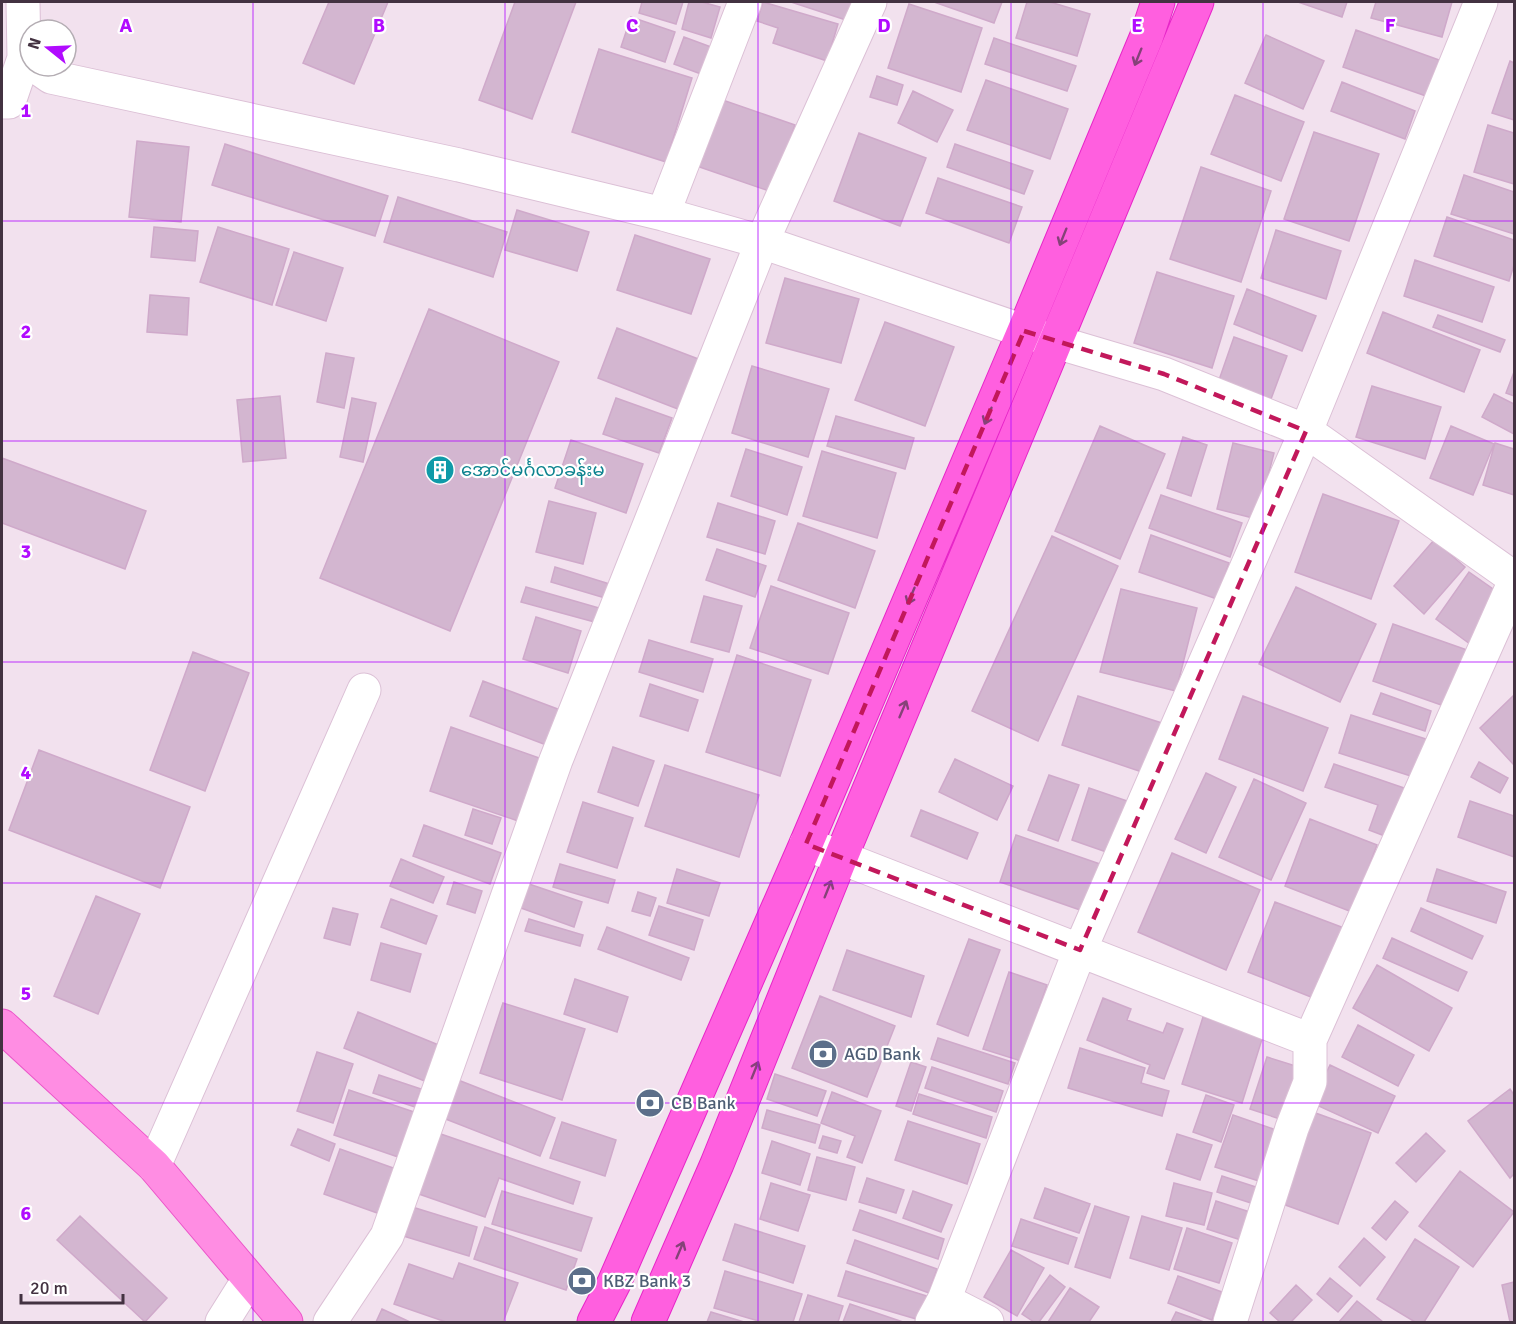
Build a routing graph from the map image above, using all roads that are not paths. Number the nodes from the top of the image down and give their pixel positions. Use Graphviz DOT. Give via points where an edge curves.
graph roads {
  1 [pos="745,2"];
  2 [pos="870,2"];
  3 [pos="1158,2"];
  4 [pos="1197,2"];
  5 [pos="1481,2"];
  6 [pos="22,78"];
  7 [pos="56,78"];
  8 [pos="2,102"];
  9 [pos="663,214"];
  10 [pos="762,242"];
  11 [pos="1024,331"];
  12 [pos="1056,342"];
  13 [pos="1306,431"];
  14 [pos="1515,578"];
  15 [pos="1515,583"];
  16 [pos="364,690"];
  17 [pos="806,844"];
  18 [pos="841,857"];
  19 [pos="1080,950"];
  20 [pos="2,1026"];
  21 [pos="1310,1040"];
  22 [pos="154,1166"];
  23 [pos="249,1279"];
  24 [pos="938,1311"];
  25 [pos="222,1323"];
  26 [pos="286,1323"];
  27 [pos="330,1323"];
  28 [pos="594,1323"];
  29 [pos="648,1323"];
  30 [pos="987,1323"];
  31 [pos="1230,1323"];
  1 -- 9 [label="street"];
  2 -- 10 [label="street"];
  3 -- 11 [label="highway, one-way"];
  4 -- 12 [label="highway"];
  5 -- 13 [label="street"];
  6 -- 8 [label="street" via="9,102"];
  7 -- 9 [label="street" via="459,165"];
  9 -- 10 [label="street"];
  10 -- 11 [label="street"];
  10 -- 27 [label="street" via="556,760 387,1236"];
  11 -- 12 [label="street"];
  11 -- 17 [label="highway, one-way"];
  12 -- 13 [label="street" via="1164,374"];
  18 -- 12 [label="highway, one-way"];
  13 -- 14 [label="street"];
  13 -- 19 [label="street"];
  15 -- 21 [label="street"];
  16 -- 22 [label="street"];
  17 -- 18 [label="street"];
  17 -- 28 [label="highway"];
  18 -- 19 [label="street"];
  29 -- 18 [label="highway, one-way"];
  19 -- 21 [label="street"];
  19 -- 24 [label="street"];
  20 -- 22 [label="main road"];
  21 -- 31 [label="street" via="1310,1082"];
  22 -- 23 [label="main road"];
  23 -- 25 [label="street"];
  23 -- 26 [label="main road"];
  24 -- 30 [label="street"];
}
